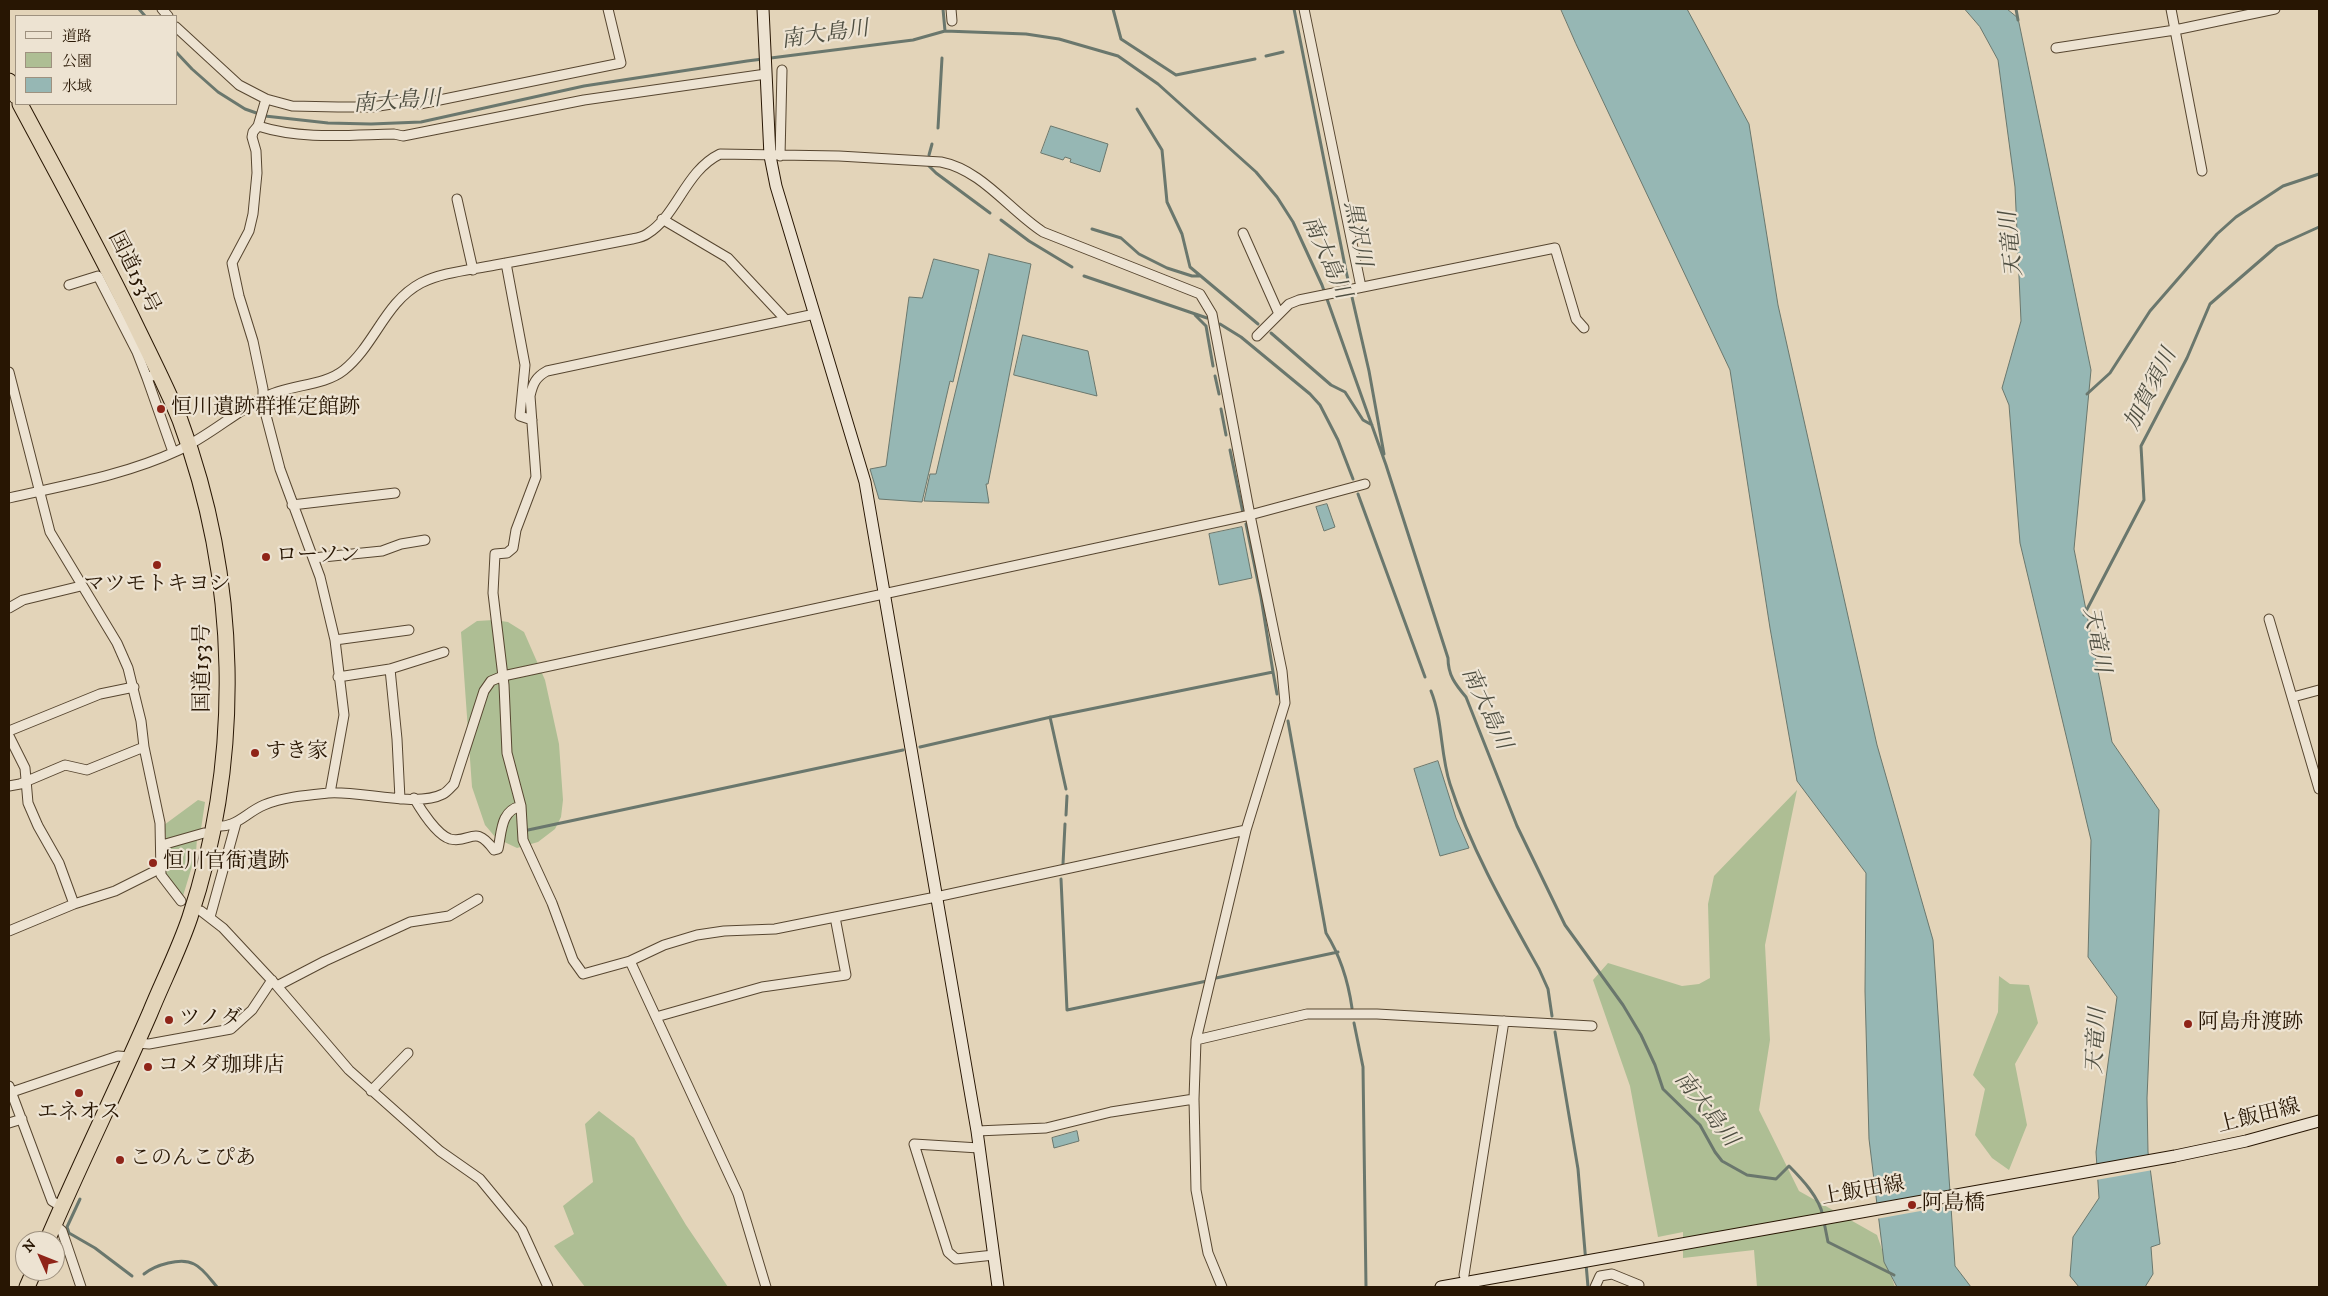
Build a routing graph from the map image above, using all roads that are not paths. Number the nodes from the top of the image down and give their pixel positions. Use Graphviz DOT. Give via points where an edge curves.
graph roads {
  1 [pos="608,9"];
  2 [pos="764,9"];
  3 [pos="951,9"];
  4 [pos="1304,9"];
  5 [pos="2171,9"];
  6 [pos="2275,9"];
  7 [pos="952,21"];
  8 [pos="178,28"];
  9 [pos="2175,30"];
  10 [pos="2056,48"];
  11 [pos="782,70"];
  12 [pos="766,72"];
  13 [pos="9,81"];
  14 [pos="15,94"];
  15 [pos="266,102"];
  16 [pos="21,105"];
  17 [pos="259,123"];
  18 [pos="775,156"];
  19 [pos="2202,171"];
  20 [pos="457,199"];
  21 [pos="662,220"];
  22 [pos="1243,233"];
  23 [pos="506,263"];
  24 [pos="473,270"];
  25 [pos="69,285"];
  26 [pos="1358,287"];
  27 [pos="815,314"];
  28 [pos="1280,314"];
  29 [pos="786,320"];
  30 [pos="1584,328"];
  31 [pos="1257,336"];
  32 [pos="9,372"];
  33 [pos="153,376"];
  34 [pos="263,398"];
  35 [pos="532,420"];
  36 [pos="188,444"];
  37 [pos="173,452"];
  38 [pos="1365,484"];
  39 [pos="38,492"];
  40 [pos="395,493"];
  41 [pos="9,498"];
  42 [pos="292,505"];
  43 [pos="1250,515"];
  44 [pos="425,540"];
  45 [pos="313,558"];
  46 [pos="81,586"];
  47 [pos="886,594"];
  48 [pos="9,608"];
  49 [pos="2269,618"];
  50 [pos="409,630"];
  51 [pos="335,640"];
  52 [pos="444,652"];
  53 [pos="390,669"];
  54 [pos="503,676"];
  55 [pos="338,677"];
  56 [pos="134,687"];
  57 [pos="2319,690"];
  58 [pos="2293,697"];
  59 [pos="9,731"];
  60 [pos="9,736"];
  61 [pos="144,748"];
  62 [pos="26,782"];
  63 [pos="2318,783"];
  64 [pos="9,786"];
  65 [pos="330,792"];
  66 [pos="414,798"];
  67 [pos="400,799"];
  68 [pos="521,806"];
  69 [pos="236,823"];
  70 [pos="212,830"];
  71 [pos="1246,830"];
  72 [pos="162,844"];
  73 [pos="161,868"];
  74 [pos="936,897"];
  75 [pos="478,899"];
  76 [pos="181,901"];
  77 [pos="74,904"];
  78 [pos="201,910"];
  79 [pos="210,917"];
  80 [pos="835,917"];
  81 [pos="9,931"];
  82 [pos="630,961"];
  83 [pos="274,983"];
  84 [pos="656,1017"];
  85 [pos="1504,1021"];
  86 [pos="1592,1026"];
  87 [pos="1196,1040"];
  88 [pos="137,1043"];
  89 [pos="408,1053"];
  90 [pos="130,1057"];
  91 [pos="10,1089"];
  92 [pos="371,1090"];
  93 [pos="1194,1099"];
  94 [pos="22,1119"];
  95 [pos="2319,1121"];
  96 [pos="9,1123"];
  97 [pos="977,1131"];
  98 [pos="979,1148"];
  99 [pos="62,1207"];
  100 [pos="54,1224"];
  101 [pos="51,1231"];
  102 [pos="994,1255"];
  103 [pos="1464,1275"];
  104 [pos="1639,1285"];
  105 [pos="81,1287"];
  106 [pos="548,1287"];
  107 [pos="766,1287"];
  108 [pos="998,1287"];
  109 [pos="1222,1287"];
  110 [pos="1441,1287"];
  111 [pos="1595,1287"];
  1 -- 15 [label="street" via="621,63 420,104 405,102 338,108"];
  2 -- 12 [label="street"];
  3 -- 7 [label="street"];
  4 -- 26 [label="street"];
  5 -- 9 [label="street"];
  6 -- 9 [label="street"];
  8 -- 15 [label="street" via="239,85"];
  9 -- 10 [label="street"];
  9 -- 19 [label="street"];
  11 -- 18 [label="street"];
  12 -- 17 [label="street" via="584,100 403,136 281,133"];
  12 -- 18 [label="street"];
  13 -- 14 [label="highway"];
  15 -- 17 [label="street"];
  16 -- 33 [label="highway, 国道153号" via="104,261"];
  17 -- 34 [label="street" via="252,137 257,173 253,214 249,231 232,263 254,341"];
  18 -- 21 [label="street" via="720,154 708,160"];
  18 -- 27 [label="street" via="776,186"];
  18 -- 43 [label="street" via="838,156 953,164 970,173 1043,232 1200,294 1212,314"];
  20 -- 24 [label="street"];
  21 -- 23 [label="street" via="647,234 632,239"];
  21 -- 29 [label="street" via="728,258"];
  22 -- 28 [label="street"];
  23 -- 24 [label="street"];
  23 -- 35 [label="street" via="525,365 520,416"];
  24 -- 34 [label="street" via="434,278 409,291 396,302 360,355 331,379 288,387"];
  25 -- 33 [label="street" via="98,276"];
  26 -- 28 [label="street" via="1289,304"];
  26 -- 30 [label="street" via="1555,248 1576,319"];
  27 -- 29 [label="street"];
  27 -- 47 [label="street" via="865,482"];
  28 -- 31 [label="street"];
  29 -- 35 [label="street" via="548,371 538,376 532,387"];
  32 -- 39 [label="street"];
  33 -- 36 [label="highway, 国道153号"];
  33 -- 37 [label="street"];
  34 -- 36 [label="street"];
  34 -- 42 [label="street"];
  35 -- 54 [label="street" via="534,486 516,530 513,548 508,553 495,554 493,593"];
  36 -- 37 [label="street"];
  36 -- 70 [label="highway, 国道153号" via="214,538 226,630 224,743"];
  37 -- 39 [label="street" via="99,478"];
  38 -- 43 [label="street"];
  39 -- 41 [label="street"];
  39 -- 46 [label="street" via="50,532"];
  40 -- 42 [label="street"];
  42 -- 45 [label="street"];
  43 -- 47 [label="street"];
  43 -- 71 [label="street" via="1282,671 1285,703"];
  44 -- 45 [label="street" via="382,551"];
  45 -- 51 [label="street"];
  46 -- 48 [label="street" via="23,600"];
  46 -- 56 [label="street" via="117,644"];
  47 -- 54 [label="street"];
  47 -- 74 [label="street"];
  49 -- 58 [label="street"];
  50 -- 51 [label="street"];
  51 -- 55 [label="street"];
  52 -- 53 [label="street"];
  53 -- 55 [label="street"];
  53 -- 67 [label="street"];
  54 -- 66 [label="street" via="491,681 484,690 454,784 443,794"];
  54 -- 68 [label="street" via="507,753"];
  55 -- 65 [label="street" via="344,716"];
  56 -- 59 [label="street" via="100,694"];
  56 -- 61 [label="street"];
  57 -- 58 [label="street"];
  58 -- 63 [label="street"];
  60 -- 62 [label="street" via="25,768"];
  61 -- 62 [label="street" via="87,770 65,765"];
  61 -- 72 [label="street"];
  62 -- 64 [label="street"];
  62 -- 77 [label="street" via="28,803 59,863"];
  65 -- 67 [label="street"];
  65 -- 69 [label="street" via="273,801"];
  66 -- 67 [label="street"];
  66 -- 68 [label="street" via="443,835 455,839 480,836 494,850 498,849 502,822 510,810"];
  68 -- 82 [label="street" via="523,840 552,903 573,960 583,974"];
  69 -- 70 [label="street"];
  69 -- 79 [label="street"];
  70 -- 72 [label="street"];
  70 -- 88 [label="highway, 国道153号" via="184,935"];
  71 -- 74 [label="street"];
  71 -- 87 [label="street"];
  72 -- 73 [label="street"];
  73 -- 76 [label="street" via="161,876"];
  73 -- 77 [label="street" via="115,891"];
  74 -- 80 [label="street"];
  74 -- 97 [label="street"];
  75 -- 83 [label="street" via="449,916 410,922"];
  77 -- 81 [label="street"];
  78 -- 79 [label="street"];
  79 -- 83 [label="street"];
  80 -- 82 [label="street" via="775,929 697,935 664,945"];
  80 -- 84 [label="street" via="846,975 762,987"];
  82 -- 84 [label="street"];
  83 -- 88 [label="street" via="231,1029 149,1044"];
  83 -- 92 [label="street" via="330,1050"];
  84 -- 107 [label="street" via="738,1194"];
  85 -- 86 [label="street"];
  85 -- 87 [label="street" via="1307,1014"];
  85 -- 103 [label="street"];
  87 -- 93 [label="street"];
  88 -- 90 [label="highway, 国道153号"];
  89 -- 92 [label="street"];
  90 -- 91 [label="street" via="118,1056"];
  90 -- 99 [label="highway, 国道153号"];
  91 -- 94 [label="street"];
  92 -- 106 [label="street" via="440,1151 480,1179 522,1230"];
  93 -- 97 [label="street" via="1111,1112 1046,1128"];
  93 -- 109 [label="street" via="1196,1190 1208,1253"];
  94 -- 96 [label="street"];
  94 -- 99 [label="street" via="52,1201"];
  95 -- 110 [label="street, 上飯田線" via="2175,1156"];
  97 -- 98 [label="street"];
  98 -- 102 [label="street"];
  98 -- 102 [label="street" via="914,1144 948,1252 956,1259"];
  99 -- 100 [label="highway, 国道153号"];
  100 -- 101 [label="highway, 国道153号"];
  100 -- 105 [label="street" via="62,1231"];
  102 -- 108 [label="street"];
  104 -- 111 [label="street" via="1612,1274 1600,1276"];
}
